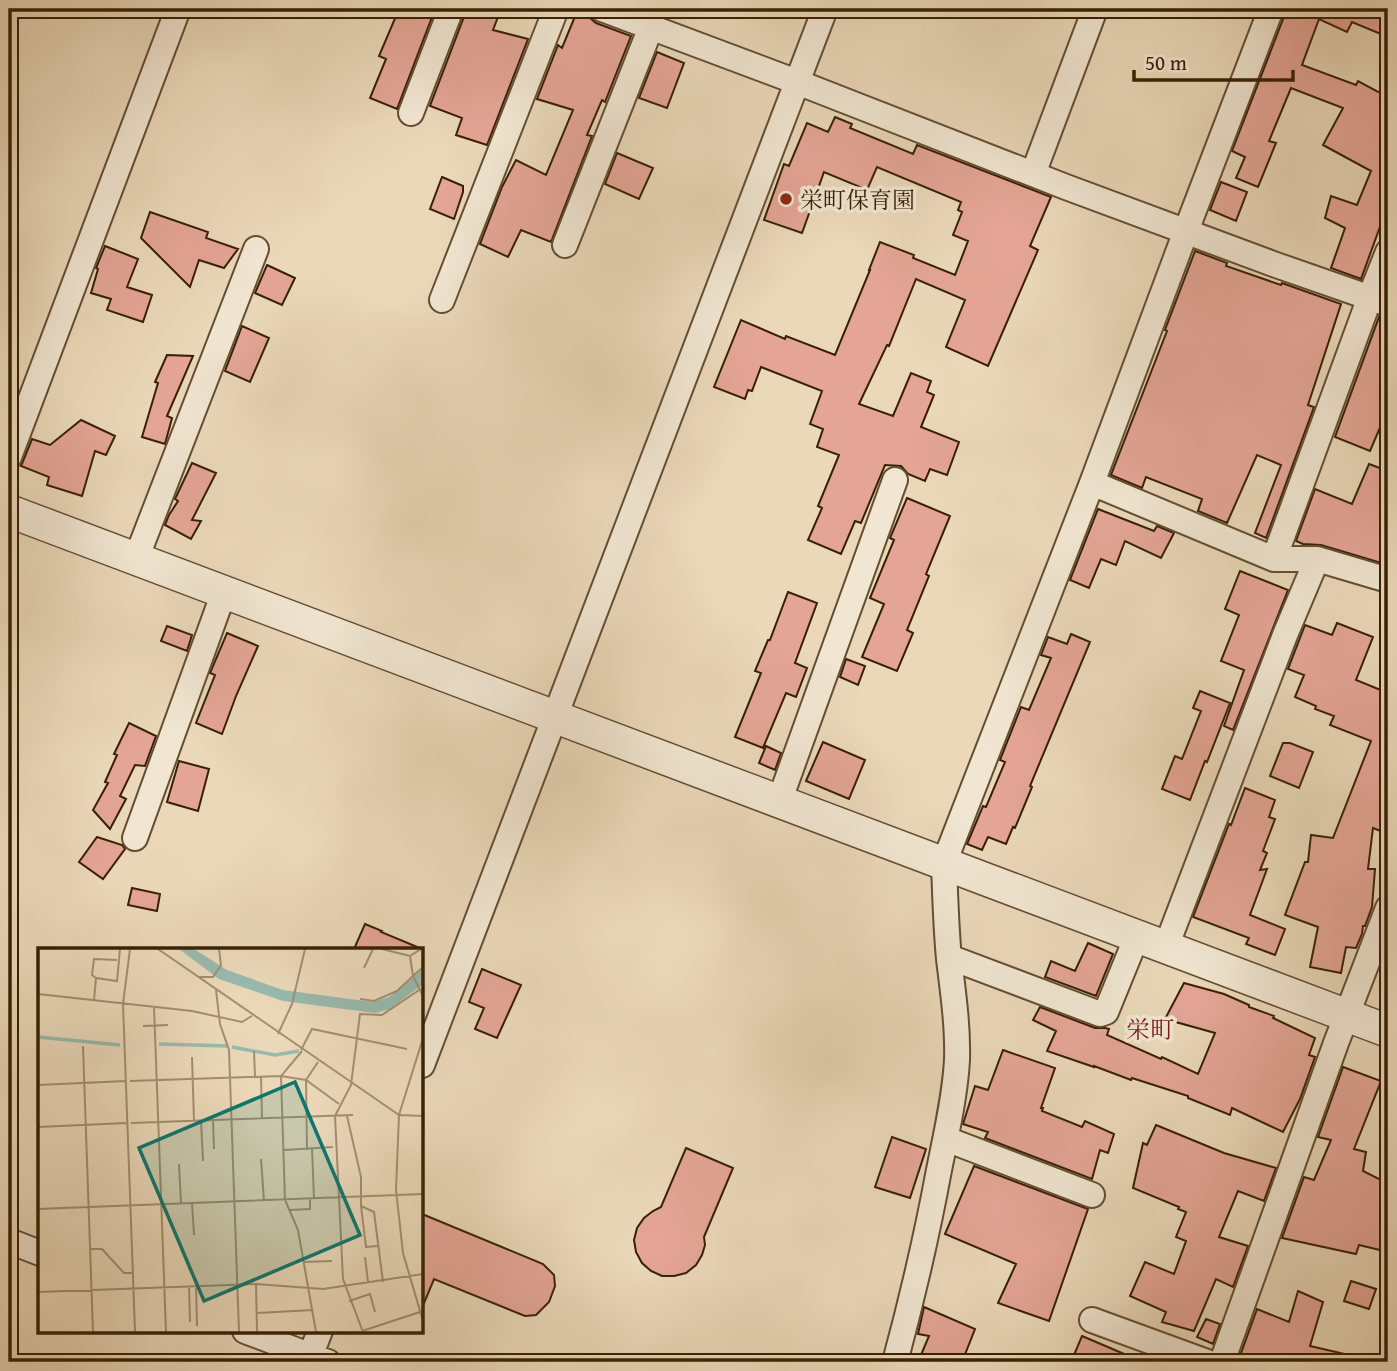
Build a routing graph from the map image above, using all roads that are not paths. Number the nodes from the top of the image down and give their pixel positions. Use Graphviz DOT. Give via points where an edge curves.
graph roads {
  1 [pos="178,9"];
  2 [pos="451,9"];
  3 [pos="556,9"];
  4 [pos="602,9"];
  5 [pos="825,9"];
  6 [pos="1095,9"];
  7 [pos="1271,9"];
  8 [pos="651,27"];
  9 [pos="797,82"];
  10 [pos="411,113"];
  11 [pos="1034,174"];
  12 [pos="1186,231"];
  13 [pos="565,245"];
  14 [pos="256,249"];
  15 [pos="1388,252"];
  16 [pos="442,300"];
  17 [pos="1379,300"];
  18 [pos="9,457"];
  19 [pos="895,480"];
  20 [pos="1092,483"];
  21 [pos="9,511"];
  22 [pos="136,559"];
  23 [pos="1274,559"];
  24 [pos="1317,559"];
  25 [pos="1388,580"];
  26 [pos="224,592"];
  27 [pos="555,717"];
  28 [pos="779,802"];
  29 [pos="135,838"];
  30 [pos="944,863"];
  31 [pos="1388,908"];
  32 [pos="1137,936"];
  33 [pos="1166,947"];
  34 [pos="949,957"];
  35 [pos="1346,1015"];
  36 [pos="1388,1031"];
  37 [pos="424,1060"];
  38 [pos="946,1139"];
  39 [pos="1092,1195"];
  40 [pos="9,1241"];
  41 [pos="38,1252"];
  42 [pos="1092,1320"];
  43 [pos="247,1332"];
  44 [pos="320,1332"];
  45 [pos="315,1360"];
  46 [pos="895,1362"];
  47 [pos="1207,1362"];
  48 [pos="1222,1362"];
  1 -- 18 [label="street"];
  2 -- 10 [label="street"];
  3 -- 16 [label="street"];
  4 -- 8 [label="street"];
  5 -- 9 [label="street"];
  6 -- 11 [label="street"];
  7 -- 12 [label="street"];
  8 -- 9 [label="street"];
  8 -- 13 [label="street"];
  9 -- 11 [label="street"];
  9 -- 27 [label="street"];
  11 -- 12 [label="street"];
  12 -- 17 [label="street"];
  12 -- 20 [label="street"];
  14 -- 22 [label="street"];
  15 -- 17 [label="street"];
  17 -- 23 [label="street"];
  19 -- 28 [label="street"];
  20 -- 23 [label="street"];
  20 -- 30 [label="street"];
  21 -- 22 [label="street"];
  22 -- 26 [label="street"];
  23 -- 24 [label="street"];
  24 -- 25 [label="street"];
  24 -- 33 [label="street"];
  26 -- 27 [label="street"];
  26 -- 29 [label="street"];
  27 -- 28 [label="street"];
  27 -- 37 [label="street"];
  28 -- 30 [label="street"];
  30 -- 32 [label="street"];
  30 -- 34 [label="street"];
  31 -- 35 [label="street"];
  32 -- 33 [label="street"];
  32 -- 34 [label="street" via="1106,1012 1100,1014"];
  33 -- 35 [label="street"];
  34 -- 38 [label="street" via="957,1061"];
  35 -- 36 [label="street"];
  35 -- 48 [label="street"];
  38 -- 39 [label="street"];
  38 -- 46 [label="street"];
  40 -- 41 [label="street"];
  42 -- 47 [label="street"];
  43 -- 45 [label="street"];
  44 -- 45 [label="street"];
}
